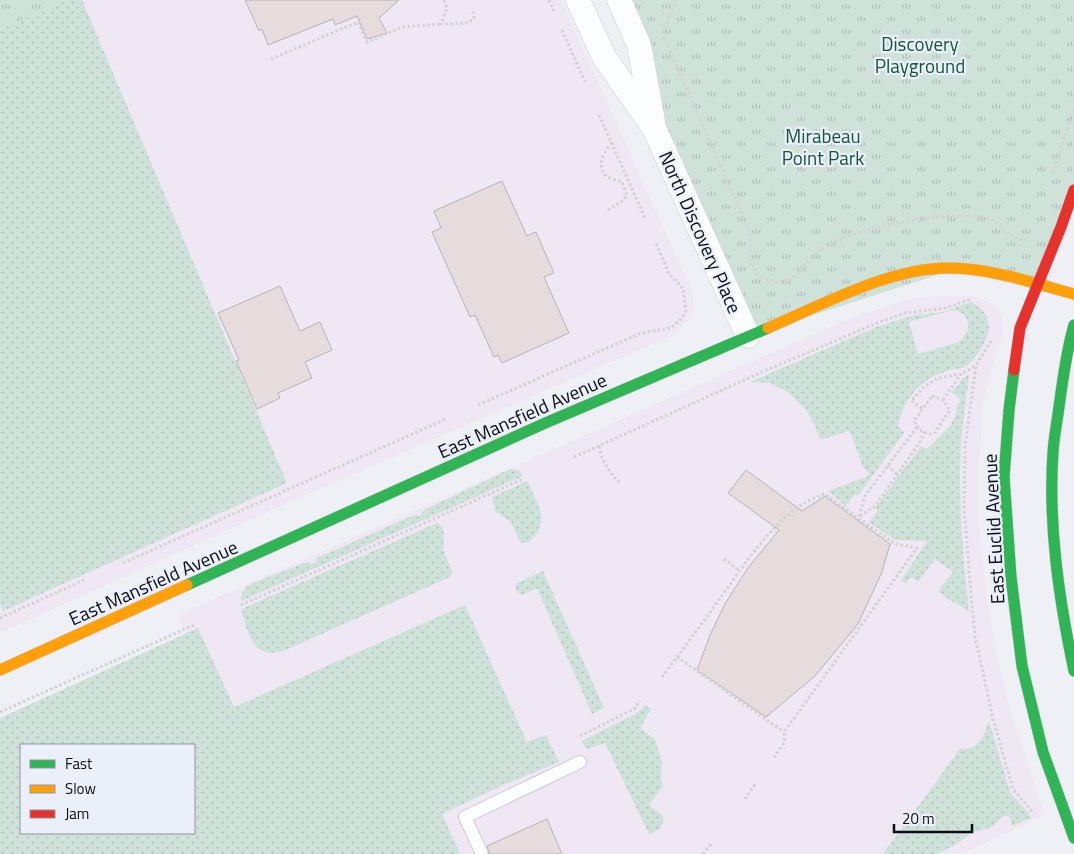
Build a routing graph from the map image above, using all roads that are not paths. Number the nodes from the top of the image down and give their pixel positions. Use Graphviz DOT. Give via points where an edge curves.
graph roads {
  1 [pos="578,0"];
  2 [pos="619,0"];
  3 [pos="654,128"];
  4 [pos="1074,190"];
  5 [pos="1037,284"];
  6 [pos="1074,294"];
  7 [pos="1074,325"];
  8 [pos="748,336"];
  9 [pos="0,670"];
  10 [pos="1074,671"];
  11 [pos="580,762"];
  12 [pos="1074,838"];
  13 [pos="482,854"];
  1 -- 3 [label="street, North Discovery Place" via="604,57"];
  2 -- 3 [label="street, North Discovery Place" via="639,45"];
  3 -- 8 [label="street, North Discovery Place"];
  4 -- 5 [label="street, East Euclid Avenue"];
  5 -- 6 [label="street, East Mansfield Avenue"];
  5 -- 8 [label="street, East Mansfield Avenue" via="956,269 907,273 866,286"];
  5 -- 12 [label="street, East Euclid Avenue" via="1020,328 1004,477 1011,577 1025,676 1043,752"];
  7 -- 10 [label="street" via="1059,401 1052,500 1059,591"];
  8 -- 9 [label="street, East Mansfield Avenue" via="543,424"];
  11 -- 13 [label="lane" via="465,817"];
}
